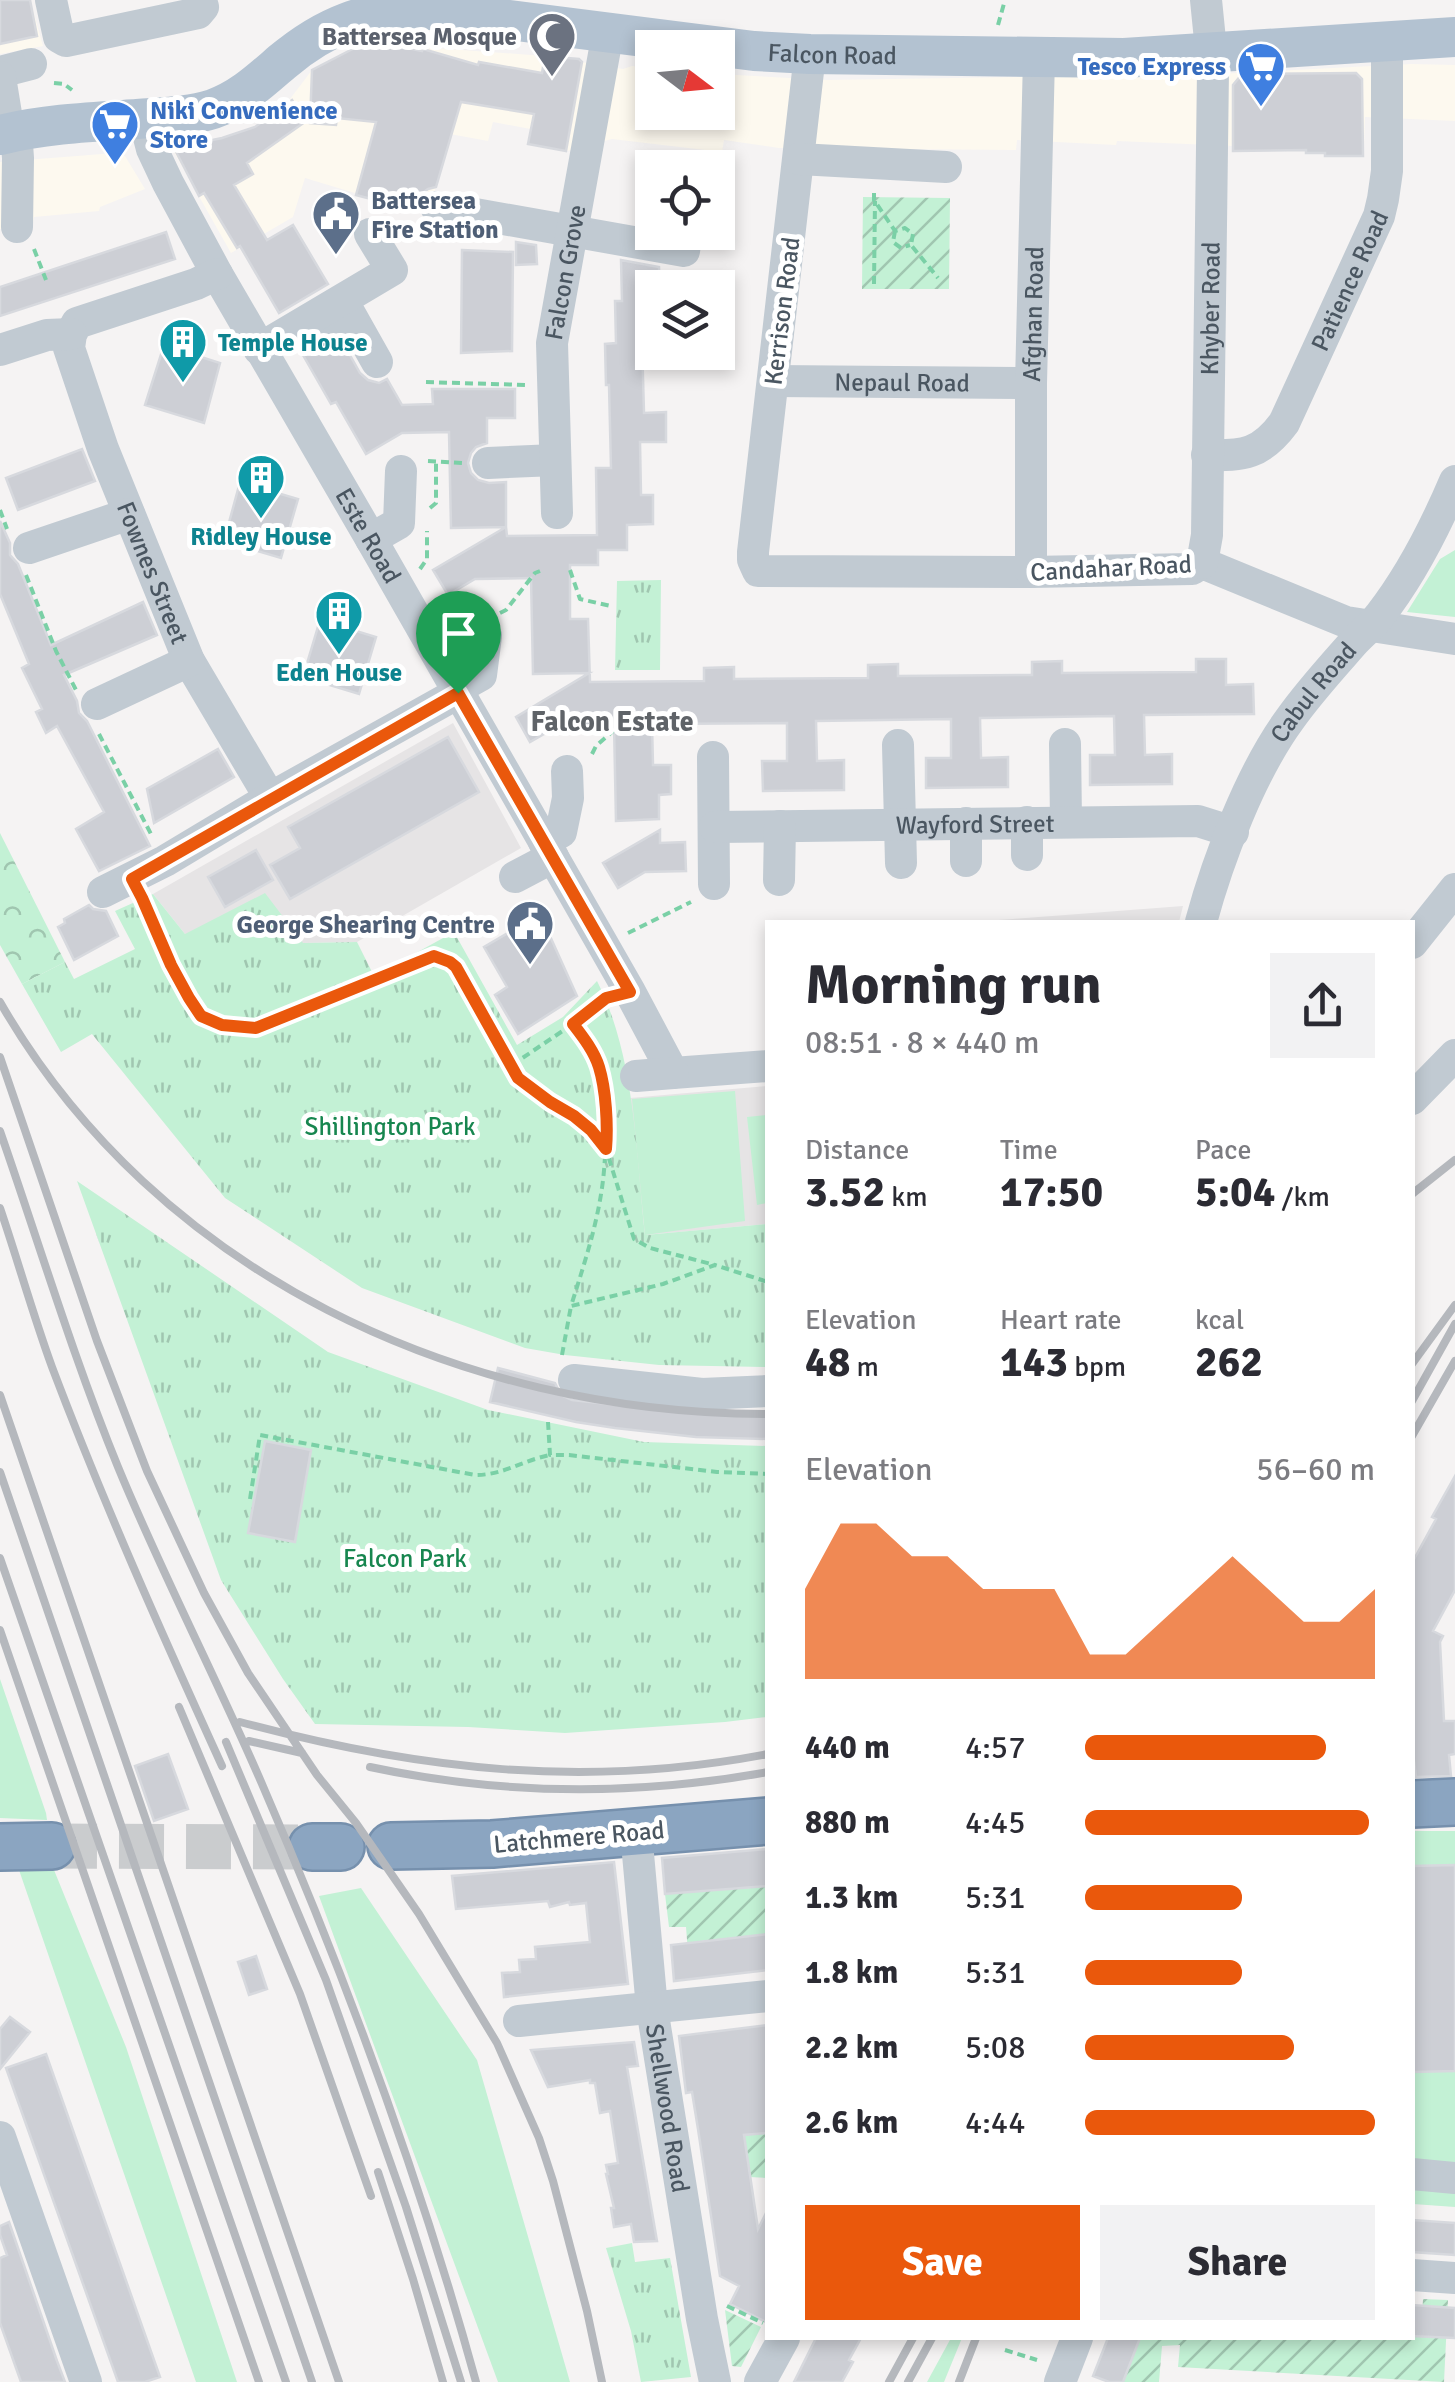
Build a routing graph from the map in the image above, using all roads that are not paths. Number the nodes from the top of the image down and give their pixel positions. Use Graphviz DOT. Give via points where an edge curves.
graph roads {
  1 [pos="51,0"];
  2 [pos="201,0"];
  3 [pos="1206,0"];
  4 [pos="489,9"];
  5 [pos="608,32"];
  6 [pos="1451,32"];
  7 [pos="1387,41"];
  8 [pos="810,54"];
  9 [pos="1212,54"];
  10 [pos="1038,58"];
  11 [pos="10,71"];
  12 [pos="144,118"];
  13 [pos="9,133"];
  14 [pos="799,159"];
  15 [pos="946,168"];
  16 [pos="436,207"];
  17 [pos="17,227"];
  18 [pos="572,232"];
  19 [pos="370,234"];
  20 [pos="635,243"];
  21 [pos="216,274"];
  22 [pos="71,334"];
  23 [pos="0,350"];
  24 [pos="262,355"];
  25 [pos="377,362"];
  26 [pos="774,381"];
  27 [pos="1031,383"];
  28 [pos="1207,455"];
  29 [pos="555,460"];
  30 [pos="488,463"];
  31 [pos="411,466"];
  32 [pos="1455,481"];
  33 [pos="557,513"];
  34 [pos="129,514"];
  35 [pos="371,539"];
  36 [pos="19,546"];
  37 [pos="1202,563"];
  38 [pos="755,567"];
  39 [pos="1031,572"];
  40 [pos="490,626"];
  41 [pos="1369,628"];
  42 [pos="1455,640"];
  43 [pos="189,661"];
  44 [pos="457,691"];
  45 [pos="90,710"];
  46 [pos="1064,744"];
  47 [pos="898,745"];
  48 [pos="714,758"];
  49 [pos="567,771"];
  50 [pos="270,798"];
  51 [pos="1026,822"];
  52 [pos="966,824"];
  53 [pos="900,825"];
  54 [pos="780,826"];
  55 [pos="715,827"];
  56 [pos="1081,830"];
  57 [pos="1233,832"];
  58 [pos="549,850"];
  59 [pos="1027,855"];
  60 [pos="966,862"];
  61 [pos="901,864"];
  62 [pos="515,878"];
  63 [pos="779,880"];
  64 [pos="714,884"];
  65 [pos="117,886"];
  66 [pos="1455,889"];
  67 [pos="1202,920"];
  68 [pos="1415,939"];
  69 [pos="1455,1054"];
  70 [pos="765,1066"];
  71 [pos="673,1073"];
  72 [pos="636,1076"];
  73 [pos="1415,1096"];
  74 [pos="567,1371"];
  75 [pos="765,1391"];
  76 [pos="1455,1802"];
  77 [pos="1415,1804"];
  78 [pos="765,1821"];
  79 [pos="636,1832"];
  80 [pos="52,1846"];
  81 [pos="391,1846"];
  82 [pos="0,1847"];
  83 [pos="765,1996"];
  84 [pos="652,2008"];
  85 [pos="520,2021"];
  86 [pos="2,2149"];
  87 [pos="1415,2174"];
  88 [pos="1455,2178"];
  89 [pos="1415,2276"];
  90 [pos="1455,2278"];
  91 [pos="783,2340"];
  92 [pos="1076,2340"];
  93 [pos="1063,2375"];
  94 [pos="86,2382"];
  95 [pos="716,2382"];
  96 [pos="760,2382"];
  1 -- 2 [label="street" via="66,40 198,14"];
  3 -- 9 [label="street, Khyber Road"];
  4 -- 5 [label="main road, Falcon Road"];
  4 -- 12 [label="main road, Falcon Road" via="362,16 321,35 224,105"];
  5 -- 8 [label="main road, Falcon Road"];
  5 -- 18 [label="street, Falcon Grove"];
  6 -- 7 [label="main road, Falcon Road"];
  7 -- 9 [label="main road, Falcon Road"];
  7 -- 28 [label="street, Patience Road" via="1387,171 1378,216 1278,432 1248,453"];
  8 -- 10 [label="main road, Falcon Road"];
  8 -- 14 [label="street, Kerrison Road"];
  9 -- 10 [label="main road, Falcon Road"];
  9 -- 28 [label="street, Khyber Road"];
  10 -- 27 [label="street, Afghan Road"];
  11 -- 13 [label="street"];
  12 -- 13 [label="main road, Falcon Road"];
  12 -- 21 [label="street, Este Road" via="152,149"];
  13 -- 17 [label="street" via="18,158"];
  14 -- 15 [label="street"];
  14 -- 26 [label="street, Kerrison Road"];
  16 -- 18 [label="street"];
  18 -- 20 [label="street"];
  18 -- 29 [label="street, Falcon Grove" via="552,343"];
  19 -- 24 [label="street" via="392,270"];
  21 -- 22 [label="street" via="77,323"];
  21 -- 24 [label="street, Este Road"];
  22 -- 23 [label="street"];
  22 -- 34 [label="street, Fownes Street" via="70,348"];
  24 -- 25 [label="street" via="350,314"];
  24 -- 35 [label="street, Este Road"];
  26 -- 27 [label="street, Nepaul Road"];
  26 -- 38 [label="street, Kerrison Road"];
  27 -- 39 [label="street, Afghan Road"];
  28 -- 37 [label="street, Khyber Road"];
  29 -- 30 [label="street"];
  29 -- 33 [label="street, Falcon Grove"];
  31 -- 35 [label="street" via="398,523"];
  32 -- 41 [label="street, Cabul Road" via="1410,573"];
  34 -- 36 [label="street"];
  34 -- 43 [label="street, Fownes Street"];
  35 -- 44 [label="street, Este Road"];
  37 -- 39 [label="street, Candahar Road" via="1192,569"];
  37 -- 41 [label="street, Candahar Road"];
  38 -- 39 [label="street, Candahar Road"];
  40 -- 44 [label="street" via="481,675"];
  41 -- 42 [label="street, Candahar Road"];
  41 -- 57 [label="street, Cabul Road" via="1290,719"];
  43 -- 45 [label="street"];
  43 -- 50 [label="street, Fownes Street"];
  44 -- 50 [label="street"];
  44 -- 58 [label="street, Este Road"];
  46 -- 56 [label="street"];
  47 -- 53 [label="street"];
  48 -- 55 [label="street"];
  49 -- 58 [label="street" via="561,832"];
  50 -- 65 [label="street"];
  51 -- 52 [label="street, Wayford Street"];
  51 -- 56 [label="street, Wayford Street"];
  51 -- 59 [label="street"];
  52 -- 53 [label="street, Wayford Street"];
  52 -- 60 [label="street"];
  53 -- 54 [label="street, Wayford Street"];
  53 -- 61 [label="street"];
  54 -- 55 [label="street, Wayford Street"];
  54 -- 63 [label="street"];
  55 -- 64 [label="street"];
  56 -- 57 [label="street, Wayford Street" via="1198,820"];
  57 -- 67 [label="street, Cabul Road"];
  58 -- 62 [label="street"];
  58 -- 71 [label="street, Este Road"];
  66 -- 68 [label="street"];
  69 -- 73 [label="street"];
  70 -- 71 [label="street"];
  71 -- 72 [label="street"];
  74 -- 75 [label="street" via="702,1394"];
  76 -- 77 [label="highway"];
  78 -- 79 [label="highway, Latchmere Road"];
  79 -- 81 [label="highway, Latchmere Road"];
  79 -- 84 [label="street, Shellwood Road"];
  80 -- 82 [label="highway"];
  83 -- 84 [label="street"];
  84 -- 85 [label="street"];
  84 -- 95 [label="street, Shellwood Road"];
  86 -- 94 [label="street"];
  87 -- 88 [label="street"];
  89 -- 90 [label="street"];
  91 -- 96 [label="street"];
  92 -- 93 [label="street"];
}
